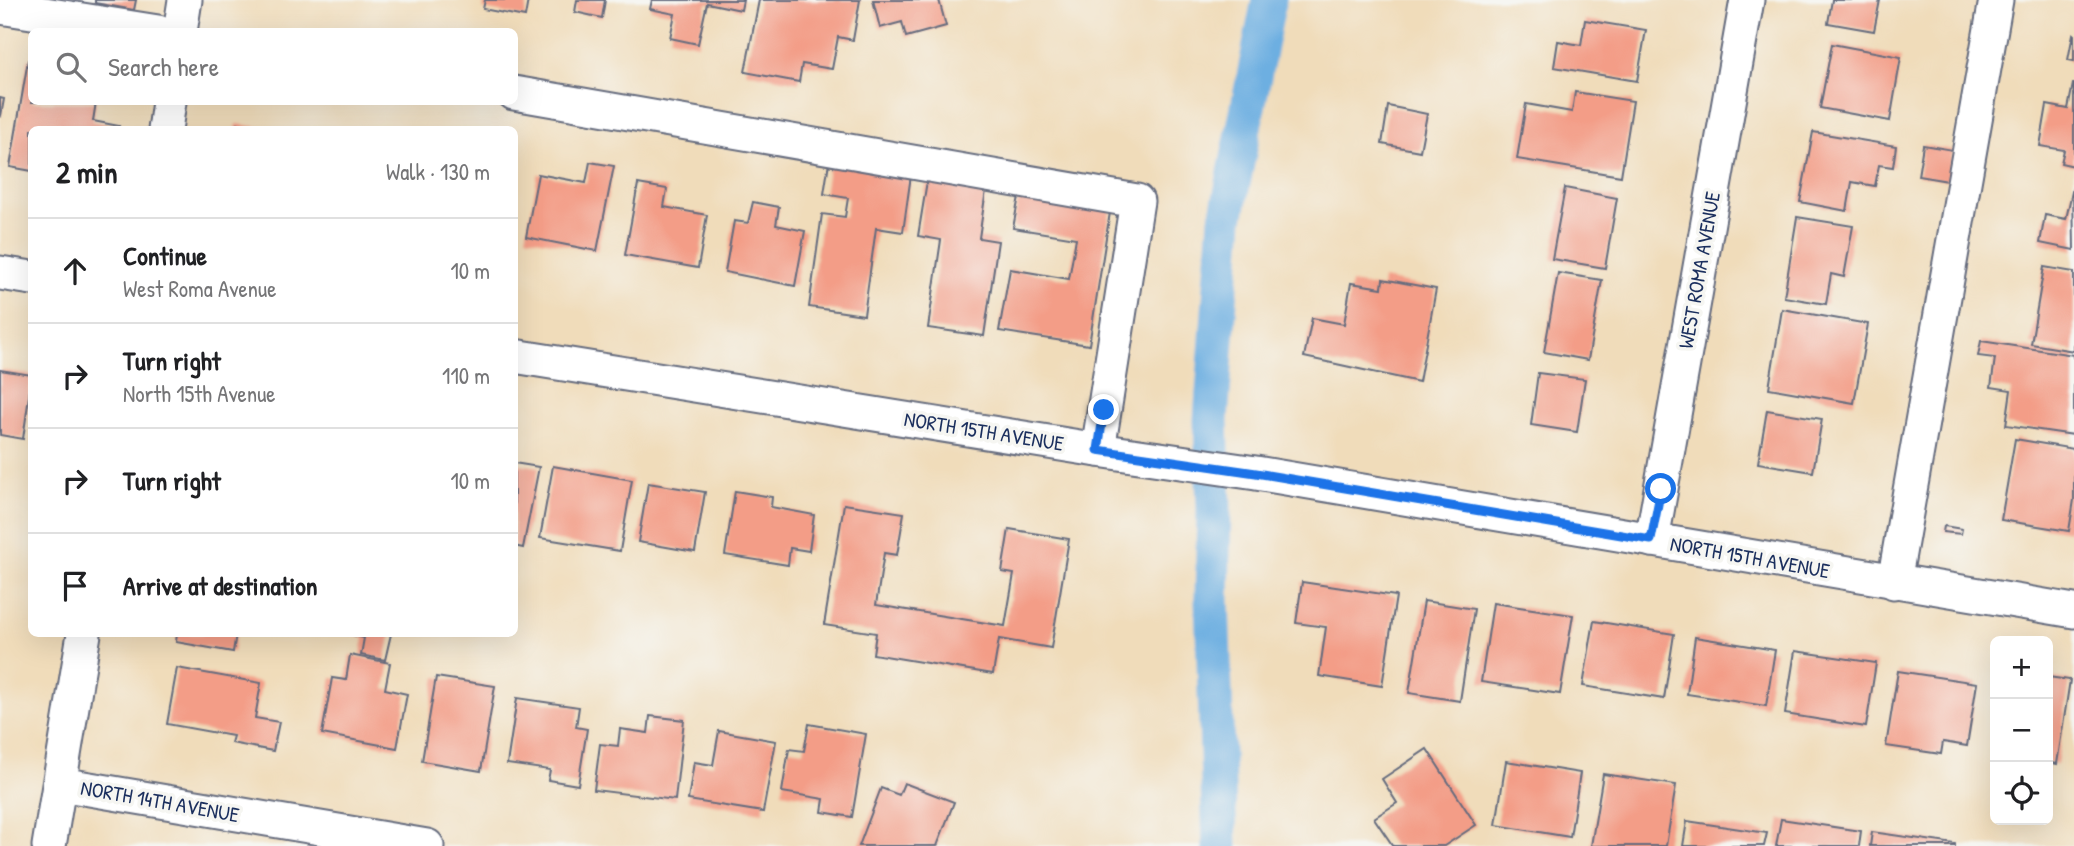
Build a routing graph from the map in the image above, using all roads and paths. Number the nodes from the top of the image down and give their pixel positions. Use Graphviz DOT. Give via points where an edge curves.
graph roads {
  1 [pos="185,0"];
  2 [pos="1747,0"];
  3 [pos="1996,0"];
  4 [pos="0,7"];
  5 [pos="133,28"];
  6 [pos="181,28"];
  7 [pos="518,94"];
  8 [pos="169,105"];
  9 [pos="166,126"];
  10 [pos="0,273"];
  11 [pos="28,277"];
  12 [pos="518,357"];
  13 [pos="1098,450"];
  14 [pos="1651,540"];
  15 [pos="1894,582"];
  16 [pos="2074,611"];
  17 [pos="84,637"];
  18 [pos="60,784"];
  19 [pos="49,846"];
  20 [pos="427,846"];
  1 -- 6 [label="street"];
  2 -- 14 [label="street, WEST ROMA AVENUE"];
  3 -- 15 [label="street"];
  4 -- 5 [label="street"];
  7 -- 13 [label="street" via="1137,201"];
  8 -- 9 [label="street"];
  10 -- 11 [label="street"];
  12 -- 13 [label="street, NORTH 15TH AVENUE"];
  13 -- 14 [label="street, NORTH 15TH AVENUE"];
  14 -- 15 [label="street, NORTH 15TH AVENUE"];
  15 -- 16 [label="street, NORTH 15TH AVENUE"];
  17 -- 18 [label="street"];
  18 -- 19 [label="street"];
  18 -- 20 [label="street, NORTH 14TH AVENUE"];
}
